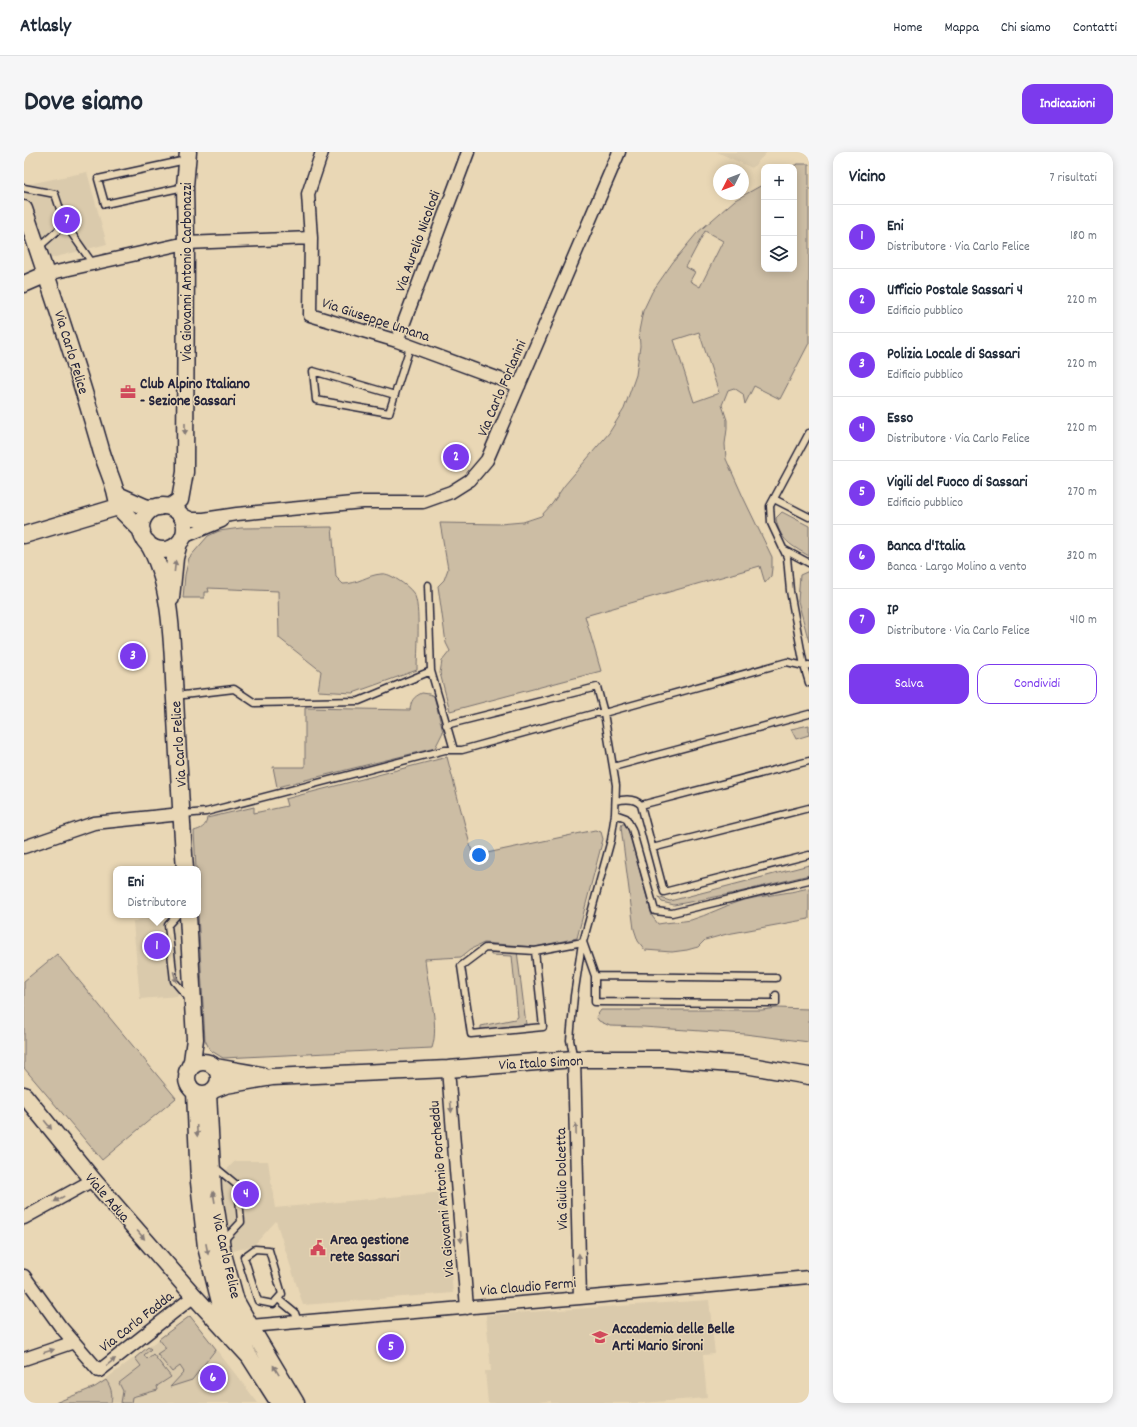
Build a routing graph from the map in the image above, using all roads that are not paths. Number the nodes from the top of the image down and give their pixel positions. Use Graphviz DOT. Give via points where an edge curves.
graph roads {
  1 [pos="322,152"];
  2 [pos="468,152"];
  3 [pos="619,152"];
  4 [pos="188,156"];
  5 [pos="185,186"];
  6 [pos="24,188"];
  7 [pos="24,209"];
  8 [pos="65,224"];
  9 [pos="311,238"];
  10 [pos="186,242"];
  11 [pos="37,248"];
  12 [pos="93,264"];
  13 [pos="47,274"];
  14 [pos="24,284"];
  15 [pos="397,341"];
  16 [pos="410,347"];
  17 [pos="519,386"];
  18 [pos="395,395"];
  19 [pos="809,433"];
  20 [pos="774,499"];
  21 [pos="118,501"];
  22 [pos="170,509"];
  23 [pos="237,514"];
  24 [pos="809,517"];
  25 [pos="24,535"];
  26 [pos="144,537"];
  27 [pos="181,540"];
  28 [pos="783,550"];
  29 [pos="809,562"];
  30 [pos="428,585"];
  31 [pos="170,618"];
  32 [pos="807,665"];
  33 [pos="431,671"];
  34 [pos="809,683"];
  35 [pos="175,696"];
  36 [pos="604,713"];
  37 [pos="809,714"];
  38 [pos="446,725"];
  39 [pos="454,750"];
  40 [pos="809,761"];
  41 [pos="613,767"];
  42 [pos="616,801"];
  43 [pos="641,805"];
  44 [pos="809,808"];
  45 [pos="181,814"];
  46 [pos="615,814"];
  47 [pos="24,847"];
  48 [pos="652,848"];
  49 [pos="809,855"];
  50 [pos="185,866"];
  51 [pos="809,880"];
  52 [pos="174,918"];
  53 [pos="188,918"];
  54 [pos="583,942"];
  55 [pos="535,950"];
  56 [pos="595,976"];
  57 [pos="776,978"];
  58 [pos="776,995"];
  59 [pos="193,1004"];
  60 [pos="195,1039"];
  61 [pos="574,1059"];
  62 [pos="211,1065"];
  63 [pos="448,1068"];
  64 [pos="187,1072"];
  65 [pos="809,1076"];
  66 [pos="272,1077"];
  67 [pos="205,1092"];
  68 [pos="24,1095"];
  69 [pos="212,1164"];
  70 [pos="93,1180"];
  71 [pos="24,1218"];
  72 [pos="222,1242"];
  73 [pos="24,1276"];
  74 [pos="809,1277"];
  75 [pos="194,1296"];
  76 [pos="580,1298"];
  77 [pos="278,1299"];
  78 [pos="467,1308"];
  79 [pos="298,1322"];
  80 [pos="250,1326"];
  81 [pos="74,1342"];
  82 [pos="248,1356"];
  83 [pos="24,1359"];
  84 [pos="279,1403"];
  85 [pos="296,1403"];
  1 -- 9 [label="street, Via Giuseppe Umana" via="308,194"];
  2 -- 15 [label="street, Via Aurelio Nicolodi"];
  3 -- 17 [label="street, Via Carlo Forlanini"];
  4 -- 5 [label="main road, Via Giovanni Antonio Carbonazzi"];
  4 -- 5 [label="lane" via="98,179 105,204"];
  5 -- 10 [label="main road, Via Giovanni Antonio Carbonazzi"];
  6 -- 8 [label="lane" via="55,194"];
  7 -- 11 [label="main road, Via Carlo Felice"];
  8 -- 11 [label="lane"];
  8 -- 12 [label="lane"];
  9 -- 10 [label="street"];
  9 -- 15 [label="street, Via Giuseppe Umana" via="310,315"];
  10 -- 12 [label="street"];
  10 -- 22 [label="main road, Via Giovanni Antonio Carbonazzi, one-way" via="185,472 180,500"];
  11 -- 13 [label="main road, Via Carlo Felice"];
  12 -- 13 [label="street"];
  13 -- 14 [label="main road"];
  13 -- 21 [label="main road, Via Carlo Felice"];
  15 -- 16 [label="street, Via Giuseppe Umana"];
  16 -- 17 [label="street, Via Giuseppe Umana"];
  16 -- 18 [label="lane"];
  17 -- 23 [label="street, Via Carlo Forlanini" via="487,460 470,480 451,492 423,502 363,502"];
  18 -- 18 [label="lane" via="389,413 316,400 313,371"];
  19 -- 20 [label="lane"];
  20 -- 24 [label="lane"];
  20 -- 28 [label="lane" via="770,506 771,524"];
  21 -- 22 [label="main road" via="147,508"];
  21 -- 25 [label="main road"];
  21 -- 26 [label="main road, Via Carlo Felice"];
  22 -- 23 [label="street, Via Carlo Forlanini" via="192,519"];
  22 -- 26 [label="main road" via="152,509 147,513 144,518"];
  22 -- 27 [label="main road" via="185,525"];
  23 -- 27 [label="street, Via Carlo Forlanini"];
  26 -- 27 [label="main road" via="155,548 160,549 170,548"];
  26 -- 31 [label="main road, Via Carlo Felice" via="158,563"];
  31 -- 27 [label="main road, Via Carlo Felice, one-way" via="176,558"];
  28 -- 29 [label="lane"];
  28 -- 32 [label="lane" via="787,557 790,591"];
  30 -- 33 [label="lane"];
  31 -- 35 [label="main road, Via Carlo Felice"];
  32 -- 34 [label="lane"];
  32 -- 36 [label="lane" via="787,662"];
  33 -- 35 [label="lane" via="359,701 255,703 234,689"];
  33 -- 38 [label="lane"];
  35 -- 45 [label="main road, Via Carlo Felice"];
  36 -- 38 [label="lane" via="597,687"];
  36 -- 39 [label="lane"];
  36 -- 41 [label="lane"];
  37 -- 41 [label="lane"];
  38 -- 39 [label="lane"];
  39 -- 45 [label="lane" via="206,812"];
  40 -- 43 [label="lane"];
  41 -- 42 [label="lane"];
  42 -- 43 [label="lane" via="625,798"];
  42 -- 46 [label="lane"];
  43 -- 48 [label="lane"];
  44 -- 48 [label="lane"];
  45 -- 47 [label="street" via="94,823"];
  45 -- 50 [label="main road, Via Carlo Felice"];
  46 -- 51 [label="lane" via="626,818 632,829 655,911 672,913"];
  46 -- 54 [label="lane" via="611,840"];
  48 -- 49 [label="lane" via="664,892"];
  52 -- 59 [label="lane, one-way" via="168,925 174,981"];
  53 -- 59 [label="main road"];
  54 -- 55 [label="lane"];
  54 -- 56 [label="lane"];
  54 -- 61 [label="lane" via="570,1040"];
  55 -- 55 [label="lane" via="543,1027 471,1034 461,966 485,948"];
  56 -- 57 [label="lane"];
  56 -- 58 [label="lane" via="595,1002 776,1003"];
  59 -- 60 [label="main road"];
  60 -- 62 [label="main road"];
  60 -- 64 [label="main road" via="192,1061"];
  61 -- 63 [label="main road, Via Italo Simon"];
  61 -- 65 [label="main road, Via Italo Simon" via="673,1060 745,1065"];
  76 -- 61 [label="street, Via Giulio Dolcetta, one-way"];
  62 -- 64 [label="main road" via="202,1061 193,1064"];
  62 -- 66 [label="main road, Via Italo Simon"];
  62 -- 67 [label="main road" via="218,1072 218,1082"];
  63 -- 66 [label="main road, Via Italo Simon"];
  63 -- 78 [label="street, Via Giovanni Antonio Porcheddu, one-way"];
  64 -- 67 [label="main road" via="188,1085"];
  66 -- 67 [label="main road, Via Italo Simon" via="226,1085"];
  67 -- 69 [label="main road, Via Carlo Felice"];
  67 -- 82 [label="main road, Via Carlo Felice, one-way" via="199,1182 206,1247 221,1306"];
  68 -- 70 [label="main road, Viale Adua, one-way"];
  72 -- 69 [label="main road, Via Carlo Felice, one-way" via="213,1190"];
  69 -- 72 [label="lane" via="238,1186 241,1222"];
  70 -- 71 [label="street, one-way"];
  70 -- 75 [label="main road, Viale Adua, one-way"];
  72 -- 80 [label="main road, Via Carlo Felice" via="236,1301"];
  73 -- 81 [label="street, Via Carlo Fadda"];
  74 -- 76 [label="street, Via Claudio Fermi"];
  81 -- 75 [label="street, Via Carlo Fadda, one-way" via="98,1371"];
  75 -- 82 [label="main road, Viale Adua"];
  76 -- 78 [label="street, Via Claudio Fermi"];
  77 -- 77 [label="lane" via="282,1294 269,1250 255,1249 244,1257 258,1301 273,1304"];
  77 -- 79 [label="lane" via="295,1313"];
  78 -- 79 [label="street, Via Claudio Fermi"];
  79 -- 80 [label="street, Via Claudio Fermi"];
  85 -- 80 [label="main road, Via Carlo Felice, one-way"];
  83 -- 81 [label="street, one-way"];
  82 -- 84 [label="main road"];
}
